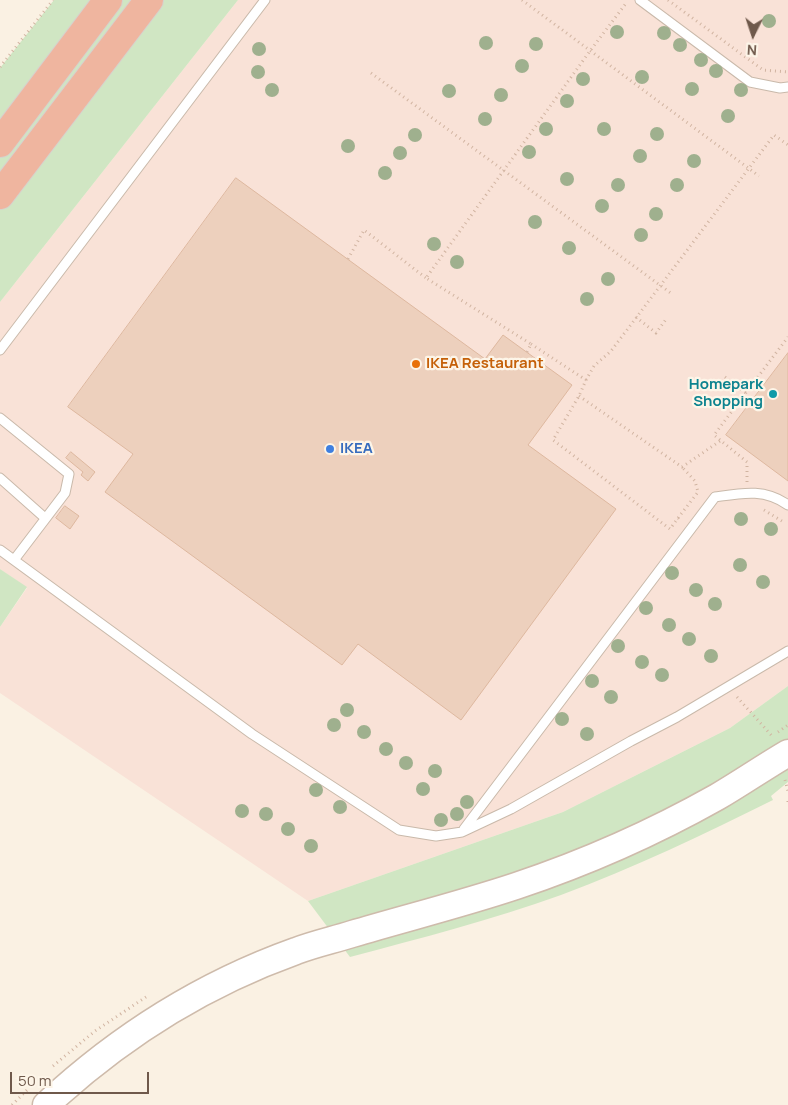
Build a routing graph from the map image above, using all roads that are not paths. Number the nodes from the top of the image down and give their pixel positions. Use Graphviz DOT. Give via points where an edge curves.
graph roads {
  1 [pos="108,0"];
  2 [pos="149,0"];
  3 [pos="266,0"];
  4 [pos="640,0"];
  5 [pos="788,87"];
  6 [pos="0,143"];
  7 [pos="0,195"];
  8 [pos="0,350"];
  9 [pos="0,418"];
  10 [pos="0,478"];
  11 [pos="788,505"];
  12 [pos="46,518"];
  13 [pos="0,550"];
  14 [pos="14,560"];
  15 [pos="788,651"];
  16 [pos="782,747"];
  17 [pos="462,832"];
  18 [pos="46,1105"];
  1 -- 6 [label="highway"];
  2 -- 7 [label="highway"];
  3 -- 8 [label="lane"];
  4 -- 5 [label="lane" via="750,82"];
  9 -- 12 [label="lane" via="69,474 65,493"];
  10 -- 12 [label="lane"];
  11 -- 17 [label="lane" via="767,494 748,492 716,497"];
  12 -- 14 [label="lane"];
  13 -- 14 [label="lane"];
  14 -- 17 [label="lane" via="252,734 399,830 436,836"];
  15 -- 17 [label="lane" via="511,809"];
  16 -- 18 [label="street" via="710,801 585,861 515,886 296,950 218,983 112,1048"];
}
